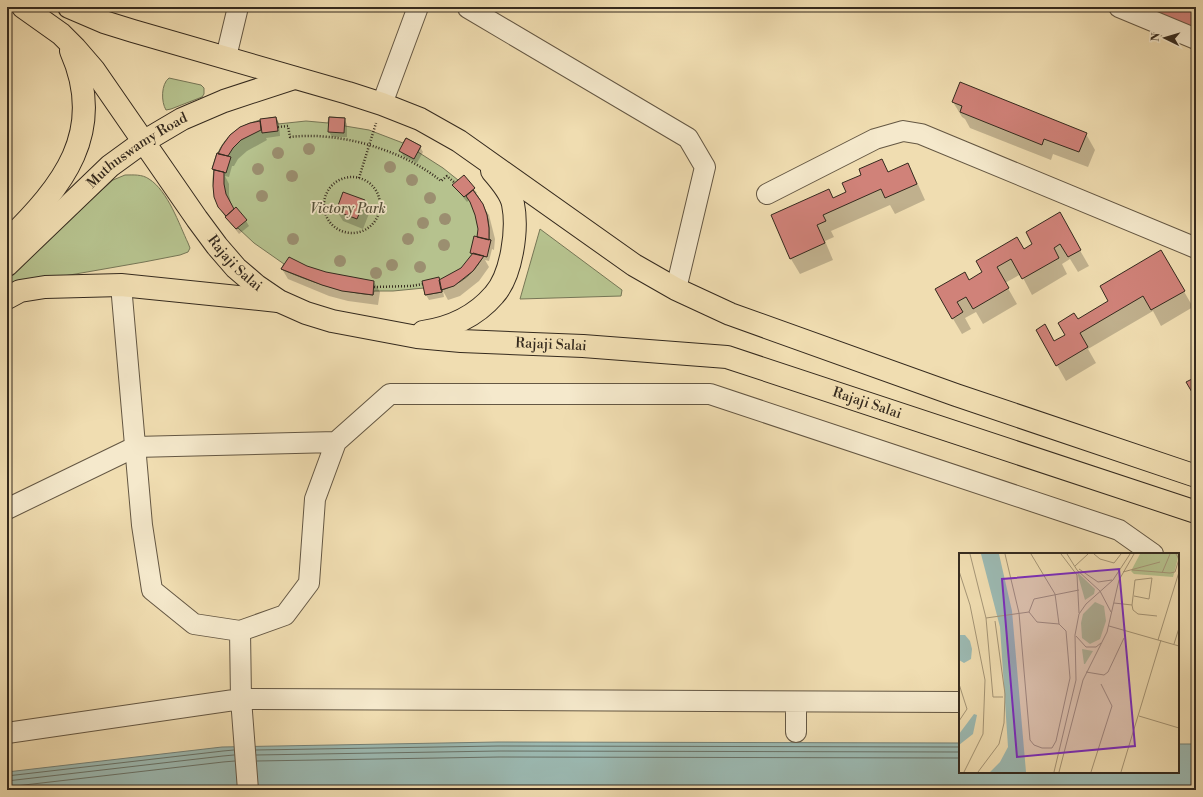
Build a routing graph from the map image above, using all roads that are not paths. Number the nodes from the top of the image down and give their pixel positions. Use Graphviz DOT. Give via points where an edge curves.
graph roads {
  1 [pos="23,7"];
  2 [pos="69,7"];
  3 [pos="238,7"];
  4 [pos="418,7"];
  5 [pos="1119,7"];
  6 [pos="468,8"];
  7 [pos="61,34"];
  8 [pos="1196,39"];
  9 [pos="226,57"];
  10 [pos="294,78"];
  11 [pos="379,113"];
  12 [pos="142,142"];
  13 [pos="478,155"];
  14 [pos="767,194"];
  15 [pos="7,241"];
  16 [pos="1196,248"];
  17 [pos="7,265"];
  18 [pos="121,285"];
  19 [pos="676,289"];
  20 [pos="7,298"];
  21 [pos="279,301"];
  22 [pos="404,335"];
  23 [pos="336,442"];
  24 [pos="135,447"];
  25 [pos="1196,476"];
  26 [pos="7,509"];
  27 [pos="1196,512"];
  28 [pos="1152,553"];
  29 [pos="240,631"];
  30 [pos="241,699"];
  31 [pos="796,702"];
  32 [pos="959,702"];
  33 [pos="796,732"];
  34 [pos="7,733"];
  35 [pos="248,790"];
  1 -- 7 [label="main road, Rajaji Salai"];
  2 -- 9 [label="main road" via="104,22"];
  3 -- 9 [label="street"];
  4 -- 11 [label="street"];
  5 -- 8 [label="street"];
  6 -- 19 [label="street" via="688,138 705,167"];
  7 -- 12 [label="main road, Rajaji Salai" via="94,70"];
  7 -- 15 [label="main road" via="79,70 84,102 82,127 73,156 54,190"];
  9 -- 10 [label="main road"];
  10 -- 11 [label="main road"];
  10 -- 12 [label="main road, Muthuswamy Road" via="224,101 182,119"];
  11 -- 13 [label="main road" via="420,119"];
  12 -- 17 [label="main road, Muthuswamy Road" via="105,171"];
  12 -- 21 [label="main road, Rajaji Salai" via="217,246 236,268"];
  13 -- 19 [label="main road" via="634,265"];
  13 -- 22 [label="main road" via="500,180 513,203 516,228 506,274 495,294 480,309 461,321 438,330"];
  14 -- 16 [label="street" via="875,139 903,131 921,134"];
  18 -- 20 [label="main road" via="45,287 20,291"];
  18 -- 21 [label="main road"];
  18 -- 24 [label="street"];
  19 -- 25 [label="main road" via="730,314 799,340"];
  21 -- 22 [label="main road, Rajaji Salai" via="306,313"];
  22 -- 27 [label="main road, Rajaji Salai" via="461,341 583,346 727,357"];
  23 -- 24 [label="street"];
  23 -- 28 [label="street" via="390,394 710,394 1120,530"];
  23 -- 29 [label="street" via="315,499 309,583 285,615"];
  24 -- 26 [label="street"];
  24 -- 29 [label="street" via="142,525 152,590 194,624"];
  29 -- 30 [label="street"];
  30 -- 31 [label="street"];
  30 -- 34 [label="street"];
  30 -- 35 [label="street"];
  31 -- 32 [label="street"];
  31 -- 33 [label="street"];
}
